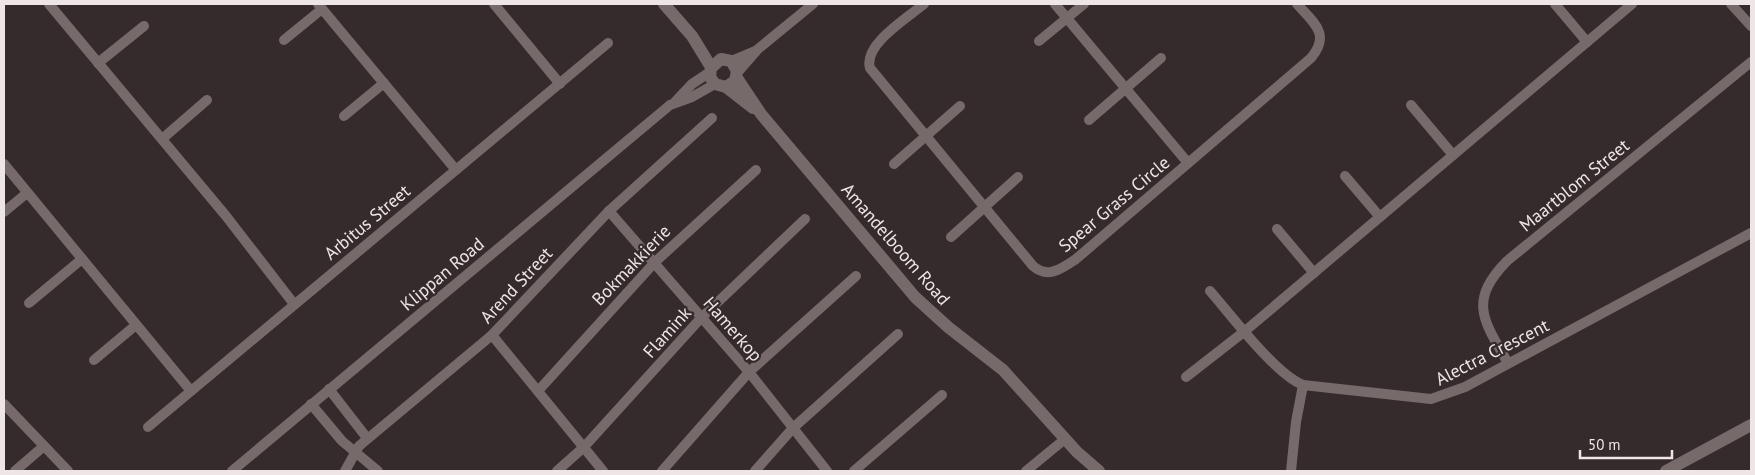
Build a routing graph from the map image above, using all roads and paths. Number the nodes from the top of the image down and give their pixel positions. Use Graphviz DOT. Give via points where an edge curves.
graph roads {
  1 [pos="49,4"];
  2 [pos="495,4"];
  3 [pos="664,4"];
  4 [pos="813,4"];
  5 [pos="924,4"];
  6 [pos="1055,4"];
  7 [pos="1084,4"];
  8 [pos="1297,4"];
  9 [pos="1555,4"];
  10 [pos="1632,4"];
  11 [pos="1732,4"];
  12 [pos="320,6"];
  13 [pos="1067,18"];
  14 [pos="144,26"];
  15 [pos="1751,26"];
  16 [pos="284,40"];
  17 [pos="1039,41"];
  18 [pos="1587,42"];
  19 [pos="608,43"];
  20 [pos="1161,58"];
  21 [pos="1751,62"];
  22 [pos="98,63"];
  23 [pos="725,68"];
  24 [pos="384,83"];
  25 [pos="560,84"];
  26 [pos="720,85"];
  27 [pos="1125,88"];
  28 [pos="207,100"];
  29 [pos="674,103"];
  30 [pos="1411,105"];
  31 [pos="960,106"];
  32 [pos="761,114"];
  33 [pos="344,116"];
  34 [pos="712,118"];
  35 [pos="1089,120"];
  36 [pos="925,137"];
  37 [pos="162,140"];
  38 [pos="1453,156"];
  39 [pos="1188,163"];
  40 [pos="4,164"];
  41 [pos="894,164"];
  42 [pos="456,170"];
  43 [pos="756,170"];
  44 [pos="1345,176"];
  45 [pos="1018,177"];
  46 [pos="27,192"];
  47 [pos="984,208"];
  48 [pos="609,211"];
  49 [pos="4,212"];
  50 [pos="1380,217"];
  51 [pos="805,219"];
  52 [pos="1277,229"];
  53 [pos="1751,233"];
  54 [pos="951,237"];
  55 [pos="82,259"];
  56 [pos="655,262"];
  57 [pos="1314,273"];
  58 [pos="856,276"];
  59 [pos="1210,291"];
  60 [pos="29,304"];
  61 [pos="294,304"];
  62 [pos="701,318"];
  63 [pos="136,325"];
  64 [pos="1245,331"];
  65 [pos="898,334"];
  66 [pos="492,335"];
  67 [pos="94,360"];
  68 [pos="1508,363"];
  69 [pos="749,372"];
  70 [pos="1186,377"];
  71 [pos="1304,385"];
  72 [pos="329,390"];
  73 [pos="191,391"];
  74 [pos="538,391"];
  75 [pos="942,395"];
  76 [pos="4,404"];
  77 [pos="311,404"];
  78 [pos="1751,425"];
  79 [pos="148,427"];
  80 [pos="793,428"];
  81 [pos="366,438"];
  82 [pos="1065,439"];
  83 [pos="44,446"];
  84 [pos="584,447"];
  85 [pos="354,450"];
  86 [pos="15,471"];
  87 [pos="68,471"];
  88 [pos="232,471"];
  89 [pos="345,471"];
  90 [pos="378,471"];
  91 [pos="557,471"];
  92 [pos="603,471"];
  93 [pos="662,471"];
  94 [pos="755,471"];
  95 [pos="827,471"];
  96 [pos="854,471"];
  97 [pos="1026,471"];
  98 [pos="1099,471"];
  99 [pos="1290,471"];
  100 [pos="1666,471"];
  1 -- 22 [label="street"];
  2 -- 25 [label="street"];
  3 -- 23 [label="street"];
  4 -- 23 [label="street, Klippan Road" via="758,49"];
  5 -- 36 [label="street, Spear Grass Circle" via="876,44 868,62 874,77"];
  6 -- 13 [label="street"];
  7 -- 13 [label="street"];
  8 -- 39 [label="street, Spear Grass Circle" via="1319,31 1321,38 1317,51"];
  9 -- 18 [label="street"];
  10 -- 18 [label="street"];
  11 -- 15 [label="street"];
  12 -- 16 [label="street"];
  12 -- 24 [label="street"];
  13 -- 17 [label="street"];
  13 -- 27 [label="street"];
  14 -- 22 [label="street"];
  18 -- 38 [label="street"];
  19 -- 25 [label="street, Arbitus Street"];
  20 -- 27 [label="street"];
  21 -- 68 [label="street, Maartblom Street" via="1494,274 1485,287 1485,315"];
  22 -- 37 [label="street"];
  23 -- 26 [label="street"];
  23 -- 26 [label="street" via="733,83"];
  23 -- 29 [label="street, Klippan Road" via="692,84"];
  23 -- 32 [label="street, Amandelboom Road"];
  24 -- 33 [label="street"];
  24 -- 42 [label="street"];
  25 -- 42 [label="street, Arbitus Street"];
  26 -- 29 [label="street, Klippan Road"];
  26 -- 32 [label="street, Amandelboom Road"];
  27 -- 35 [label="street"];
  27 -- 39 [label="street"];
  28 -- 37 [label="street"];
  29 -- 72 [label="street, Klippan Road"];
  30 -- 38 [label="street"];
  31 -- 36 [label="street"];
  32 -- 82 [label="street, Amandelboom Road" via="920,302 1003,370"];
  34 -- 48 [label="street, Arend Street"];
  36 -- 41 [label="street"];
  36 -- 47 [label="street, Spear Grass Circle"];
  37 -- 61 [label="street"];
  38 -- 50 [label="street"];
  39 -- 47 [label="street, Spear Grass Circle" via="1076,259 1049,274 1033,266"];
  40 -- 46 [label="street"];
  42 -- 61 [label="street, Arbitus Street"];
  43 -- 56 [label="street, Bokmakkierie"];
  44 -- 50 [label="street"];
  45 -- 47 [label="street"];
  46 -- 49 [label="street"];
  46 -- 55 [label="street"];
  47 -- 54 [label="street"];
  48 -- 56 [label="street, Hamerkop"];
  48 -- 66 [label="street, Arend Street"];
  50 -- 57 [label="street"];
  51 -- 62 [label="street, Flamink"];
  52 -- 57 [label="street"];
  53 -- 68 [label="street, Alectra Crescent"];
  55 -- 60 [label="street"];
  55 -- 63 [label="street"];
  56 -- 62 [label="street, Hamerkop"];
  56 -- 74 [label="street, Bokmakkierie"];
  57 -- 64 [label="street"];
  58 -- 69 [label="street"];
  59 -- 64 [label="street, Alectra Crescent"];
  61 -- 73 [label="street, Arbitus Street"];
  62 -- 69 [label="street, Hamerkop"];
  62 -- 84 [label="street, Flamink"];
  63 -- 67 [label="street"];
  63 -- 73 [label="street"];
  64 -- 70 [label="street"];
  64 -- 71 [label="street, Alectra Crescent" via="1286,376"];
  65 -- 80 [label="street"];
  66 -- 74 [label="street"];
  66 -- 81 [label="street, Arend Street"];
  68 -- 71 [label="street, Alectra Crescent" via="1465,387 1431,400"];
  69 -- 80 [label="street, Hamerkop"];
  69 -- 93 [label="street"];
  71 -- 99 [label="street"];
  72 -- 77 [label="street, Klippan Road"];
  72 -- 81 [label="street"];
  73 -- 79 [label="street, Arbitus Street"];
  74 -- 84 [label="street"];
  75 -- 96 [label="street"];
  76 -- 83 [label="street"];
  77 -- 85 [label="street"];
  77 -- 88 [label="street, Klippan Road"];
  78 -- 100 [label="street"];
  80 -- 94 [label="street"];
  80 -- 95 [label="street, Hamerkop"];
  81 -- 85 [label="street, Arend Street"];
  82 -- 97 [label="street"];
  82 -- 98 [label="street, Amandelboom Road"];
  83 -- 86 [label="street"];
  83 -- 87 [label="street"];
  84 -- 91 [label="street, Flamink"];
  84 -- 92 [label="street"];
  85 -- 89 [label="street, Arend Street"];
  85 -- 90 [label="street"];
}
